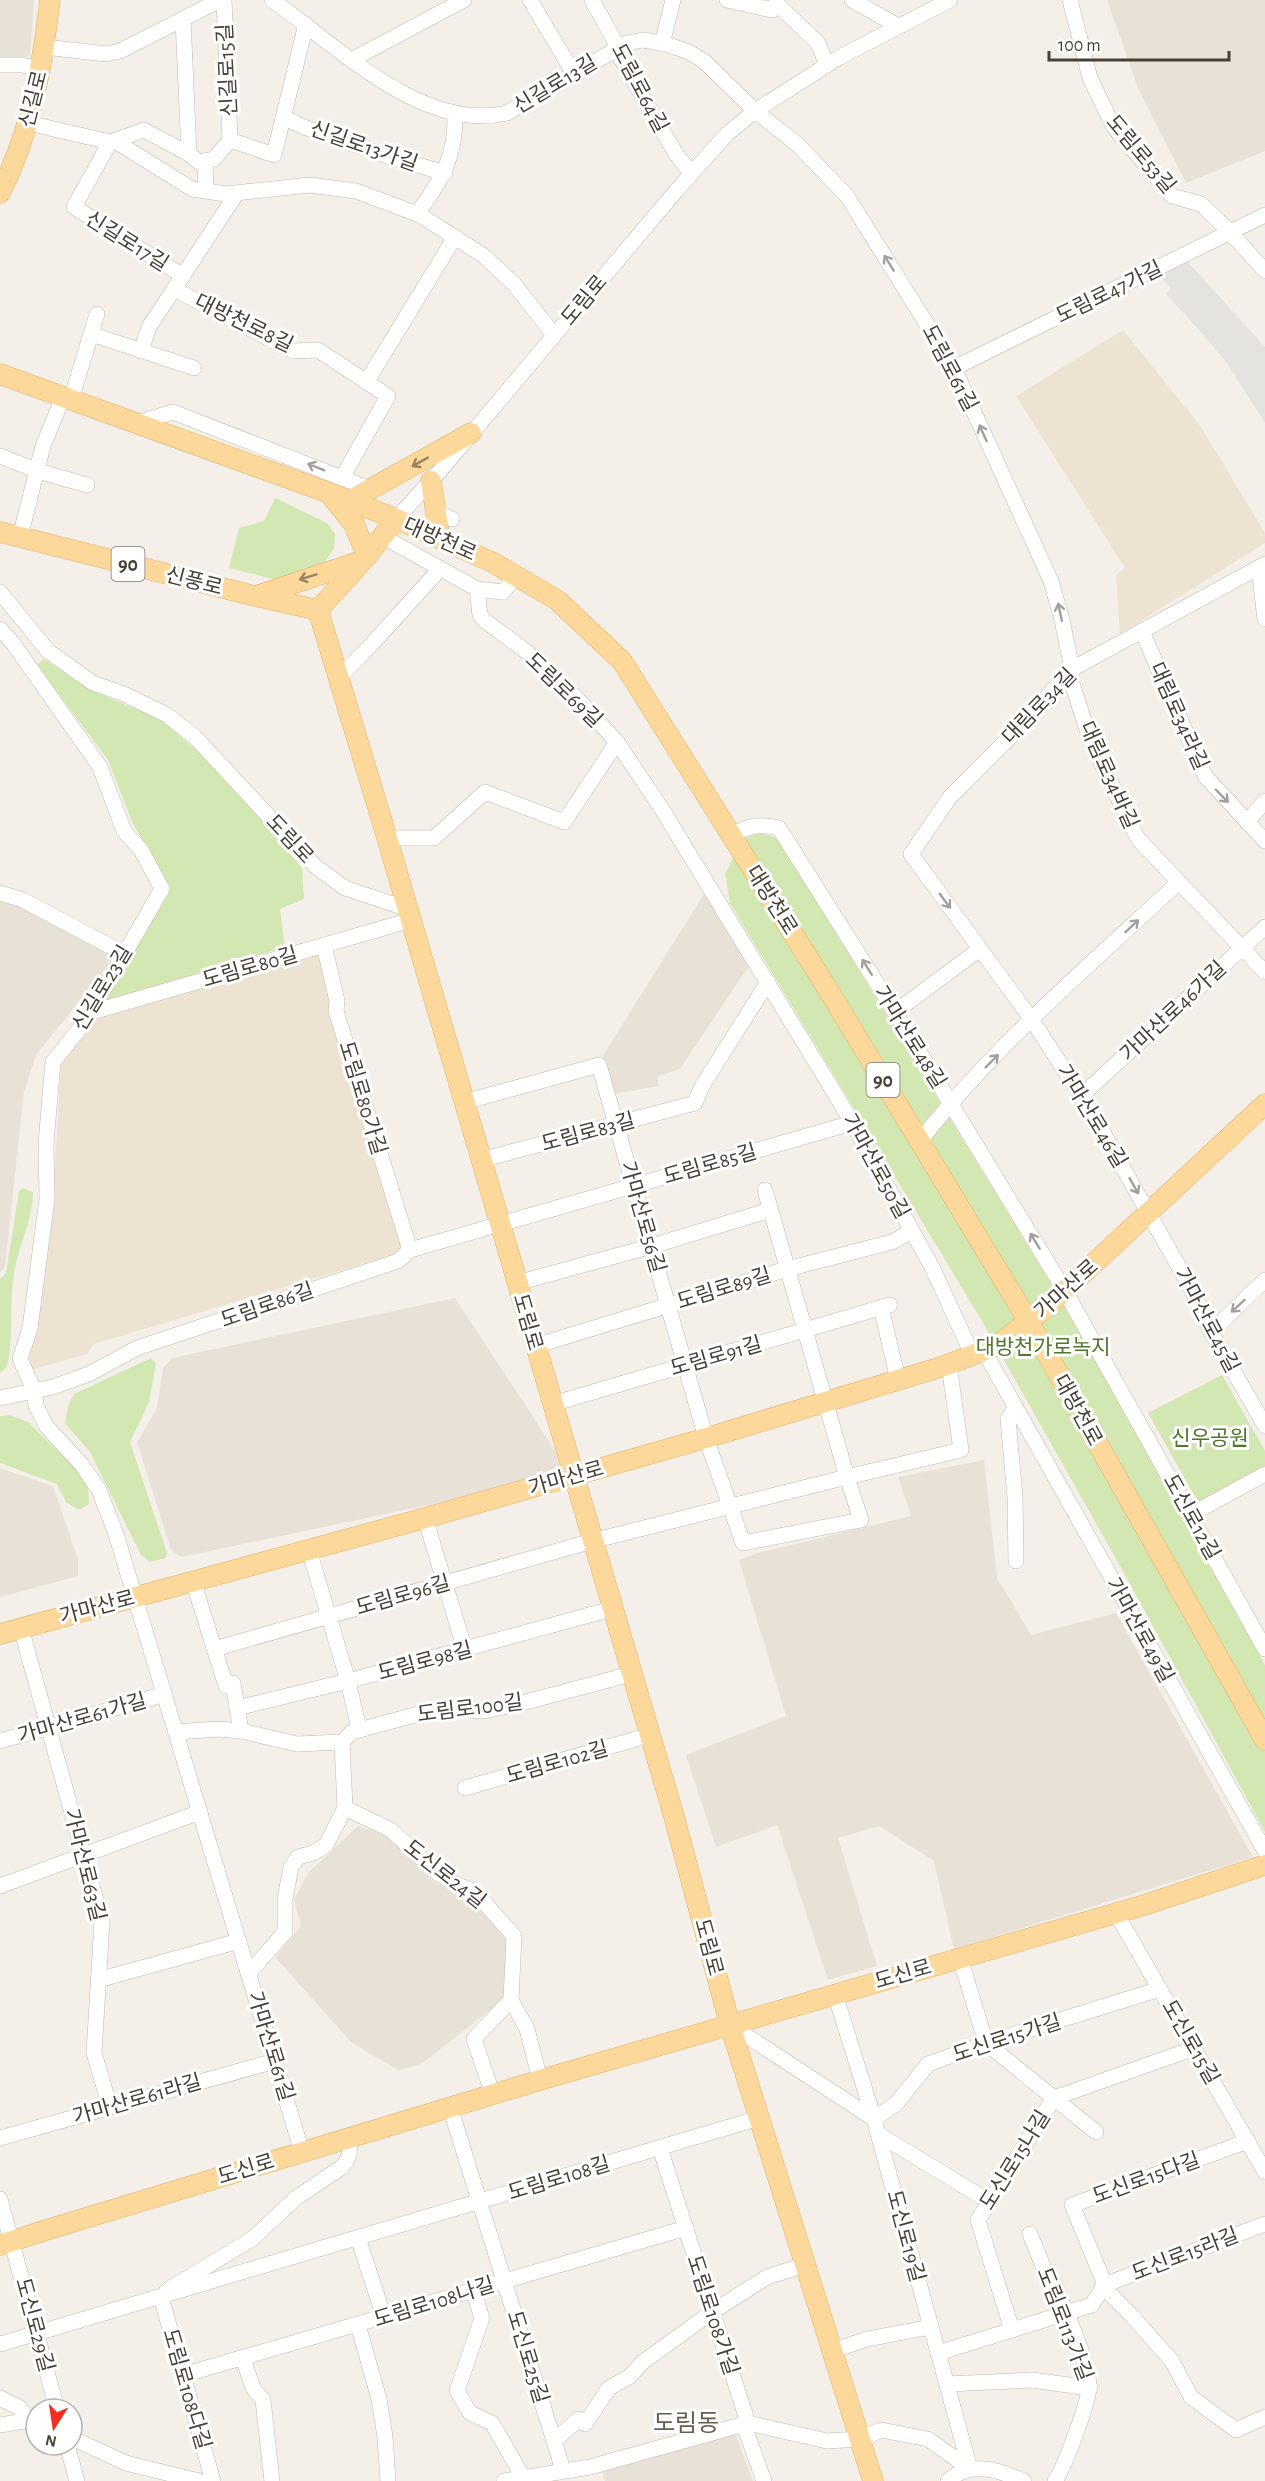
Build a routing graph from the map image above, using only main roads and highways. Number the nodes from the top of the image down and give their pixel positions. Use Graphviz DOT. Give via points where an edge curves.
graph roads {
  1 [pos="50,0"];
  2 [pos="0,194"];
  3 [pos="0,374"];
  4 [pos="471,433"];
  5 [pos="435,476"];
  6 [pos="328,493"];
  7 [pos="349,501"];
  8 [pos="396,519"];
  9 [pos="0,532"];
  10 [pos="440,539"];
  11 [pos="364,558"];
  12 [pos="255,596"];
  13 [pos="318,610"];
  14 [pos="1265,1104"];
  15 [pos="1029,1322"];
  16 [pos="573,1476"];
  17 [pos="0,1634"];
  18 [pos="1265,1740"];
  19 [pos="1265,1865"];
  20 [pos="730,2025"];
  21 [pos="6,2243"];
  22 [pos="873,2481"];
  1 -- 2 [label="main road, 신길로" via="45,47 28,123"];
  3 -- 6 [label="main road, 대방천로"];
  4 -- 7 [label="main road, one-way"];
  5 -- 10 [label="main road"];
  6 -- 7 [label="main road, 대방천로"];
  6 -- 11 [label="main road" via="354,524"];
  7 -- 8 [label="main road, 대방천로"];
  8 -- 10 [label="main road, 대방천로 / 90"];
  8 -- 11 [label="main road, 도림로"];
  9 -- 12 [label="main road, 신풍로 / 90"];
  10 -- 15 [label="main road, 대방천로 / 90" via="492,562 557,600 622,661"];
  11 -- 12 [label="main road, one-way"];
  11 -- 13 [label="main road, 도림로"];
  12 -- 13 [label="main road, 신풍로 / 90"];
  13 -- 16 [label="main road, 도림로"];
  14 -- 15 [label="main road, 가마산로"];
  15 -- 16 [label="main road, 가마산로" via="996,1346 949,1365"];
  15 -- 18 [label="main road, 대방천로 / 90"];
  16 -- 17 [label="main road, 가마산로"];
  16 -- 20 [label="main road, 도림로" via="673,1813"];
  19 -- 20 [label="main road, 도신로" via="1116,1913"];
  20 -- 21 [label="main road, 도신로"];
  20 -- 22 [label="main road, 도림로"];
}
